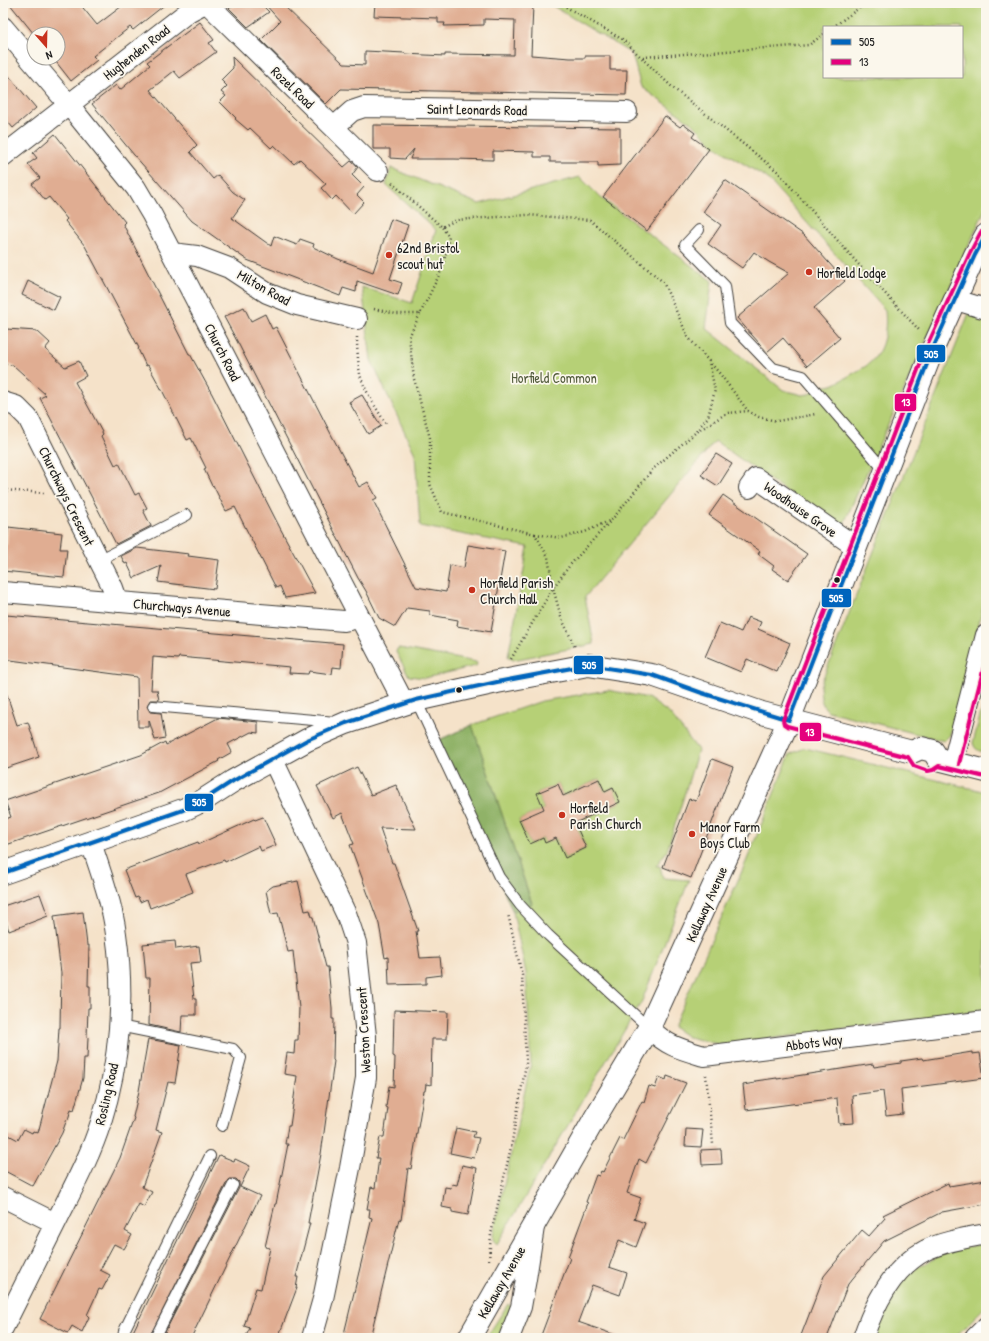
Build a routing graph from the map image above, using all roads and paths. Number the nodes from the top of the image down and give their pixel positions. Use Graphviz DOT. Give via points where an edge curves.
graph roads {
  1 [pos="206,3"];
  2 [pos="559,3"];
  3 [pos="866,3"];
  4 [pos="834,26"];
  5 [pos="3,27"];
  6 [pos="823,35"];
  7 [pos="642,58"];
  8 [pos="69,105"];
  9 [pos="627,112"];
  10 [pos="334,127"];
  11 [pos="3,156"];
  12 [pos="378,171"];
  13 [pos="442,227"];
  14 [pos="699,230"];
  15 [pos="986,235"];
  16 [pos="172,253"];
  17 [pos="956,300"];
  18 [pos="986,309"];
  19 [pos="420,314"];
  20 [pos="363,316"];
  21 [pos="934,346"];
  22 [pos="709,361"];
  23 [pos="3,402"];
  24 [pos="833,411"];
  25 [pos="748,412"];
  26 [pos="386,424"];
  27 [pos="695,433"];
  28 [pos="886,472"];
  29 [pos="749,488"];
  30 [pos="3,490"];
  31 [pos="67,495"];
  32 [pos="187,515"];
  33 [pos="612,520"];
  34 [pos="535,534"];
  35 [pos="856,547"];
  36 [pos="99,560"];
  37 [pos="554,588"];
  38 [pos="3,592"];
  39 [pos="118,602"];
  40 [pos="360,618"];
  41 [pos="986,635"];
  42 [pos="588,665"];
  43 [pos="497,682"];
  44 [pos="410,702"];
  45 [pos="153,706"];
  46 [pos="789,720"];
  47 [pos="346,723"];
  48 [pos="272,758"];
  49 [pos="946,761"];
  50 [pos="986,771"];
  51 [pos="91,843"];
  52 [pos="3,873"];
  53 [pos="506,907"];
  54 [pos="986,1020"];
  55 [pos="119,1026"];
  56 [pos="649,1028"];
  57 [pos="704,1056"];
  58 [pos="222,1126"];
  59 [pos="713,1144"];
  60 [pos="210,1156"];
  61 [pos="233,1185"];
  62 [pos="3,1197"];
  63 [pos="55,1223"];
  64 [pos="534,1227"];
  65 [pos="986,1234"];
  66 [pos="489,1264"];
  67 [pos="986,1327"];
  68 [pos="3,1328"];
  69 [pos="123,1338"];
  70 [pos="155,1338"];
  71 [pos="312,1338"];
  72 [pos="469,1338"];
  73 [pos="510,1338"];
  74 [pos="863,1338"];
  75 [pos="975,1338"];
  1 -- 8 [label="street, Hughenden Road" via="188,12"];
  1 -- 10 [label="street, Rozel Road"];
  2 -- 7 [label="path" via="622,39"];
  3 -- 4 [label="path"];
  5 -- 8 [label="street, Church Road"];
  6 -- 7 [label="path" via="809,45"];
  7 -- 21 [label="path" via="673,88 777,171"];
  8 -- 11 [label="street, Hughenden Road"];
  8 -- 16 [label="street, Church Road" via="136,188"];
  9 -- 10 [label="street, Saint Leonards Road" via="364,107 352,111"];
  10 -- 12 [label="street, Rozel Road"];
  12 -- 13 [label="path"];
  13 -- 19 [label="path" via="448,238 443,268"];
  13 -- 22 [label="path" via="456,220 527,215 590,220 663,282 688,337"];
  14 -- 24 [label="lane" via="684,245 725,286 730,323 773,368 803,376"];
  15 -- 17 [label="main road, Kellaway Avenue"];
  16 -- 20 [label="street, Milton Road" via="197,256 229,268 267,293 297,306"];
  16 -- 40 [label="street, Church Road"];
  17 -- 18 [label="street"];
  17 -- 21 [label="main road, Kellaway Avenue"];
  19 -- 20 [label="path" via="396,314 372,309"];
  19 -- 34 [label="path" via="410,337 414,379 430,438 430,484 442,512"];
  20 -- 26 [label="path" via="357,350 361,375"];
  21 -- 28 [label="main road, Kellaway Avenue"];
  22 -- 25 [label="path"];
  22 -- 27 [label="path" via="715,390 708,417"];
  23 -- 31 [label="street, Churchways Crescent" via="16,406 28,418"];
  24 -- 25 [label="path" via="777,421"];
  24 -- 28 [label="lane"];
  25 -- 27 [label="path" via="727,413"];
  27 -- 33 [label="path" via="653,469"];
  28 -- 35 [label="main road, Kellaway Avenue"];
  29 -- 35 [label="street, Woodhouse Grove" via="756,478"];
  30 -- 31 [label="path"];
  31 -- 36 [label="street, Churchways Crescent"];
  32 -- 36 [label="lane"];
  33 -- 34 [label="path" via="561,538"];
  33 -- 37 [label="path" via="570,565"];
  34 -- 37 [label="path" via="548,557"];
  35 -- 46 [label="main road, Kellaway Avenue"];
  36 -- 39 [label="street, Churchways Crescent"];
  37 -- 42 [label="path" via="561,617 572,643"];
  37 -- 43 [label="path"];
  38 -- 39 [label="street, Churchways Avenue"];
  39 -- 40 [label="street, Churchways Avenue" via="344,620"];
  40 -- 44 [label="street, Church Road"];
  41 -- 49 [label="street"];
  42 -- 43 [label="main road"];
  42 -- 46 [label="main road" via="652,675"];
  43 -- 44 [label="main road"];
  44 -- 47 [label="main road"];
  44 -- 56 [label="lane" via="499,877 520,905 548,935"];
  45 -- 47 [label="lane"];
  46 -- 49 [label="main road" via="912,752 917,761 930,765"];
  46 -- 56 [label="main road, Kellaway Avenue"];
  47 -- 48 [label="main road"];
  48 -- 51 [label="main road" via="183,810"];
  48 -- 71 [label="street, Weston Crescent" via="347,916 356,943 366,1036 366,1078 350,1168 323,1299"];
  49 -- 50 [label="main road"];
  51 -- 52 [label="main road"];
  51 -- 55 [label="street, Rosling Road" via="108,896 116,933 121,981"];
  53 -- 66 [label="path" via="522,975 526,1064 511,1147 491,1234"];
  54 -- 57 [label="street, Abbots Way"];
  55 -- 58 [label="lane" via="233,1049 241,1058"];
  55 -- 63 [label="street, Rosling Road" via="112,1078 101,1123 81,1172"];
  56 -- 57 [label="street, Abbots Way" via="674,1047"];
  56 -- 64 [label="main road, Kellaway Avenue"];
  57 -- 59 [label="path"];
  60 -- 69 [label="lane" via="124,1330"];
  61 -- 70 [label="lane"];
  62 -- 63 [label="street"];
  63 -- 68 [label="street, Rosling Road"];
  64 -- 72 [label="main road, Kellaway Avenue"];
  64 -- 73 [label="street, Kellaway Avenue" via="521,1307"];
  65 -- 74 [label="street" via="939,1245 913,1259 894,1278 879,1299"];
  67 -- 75 [label="street"];
}
